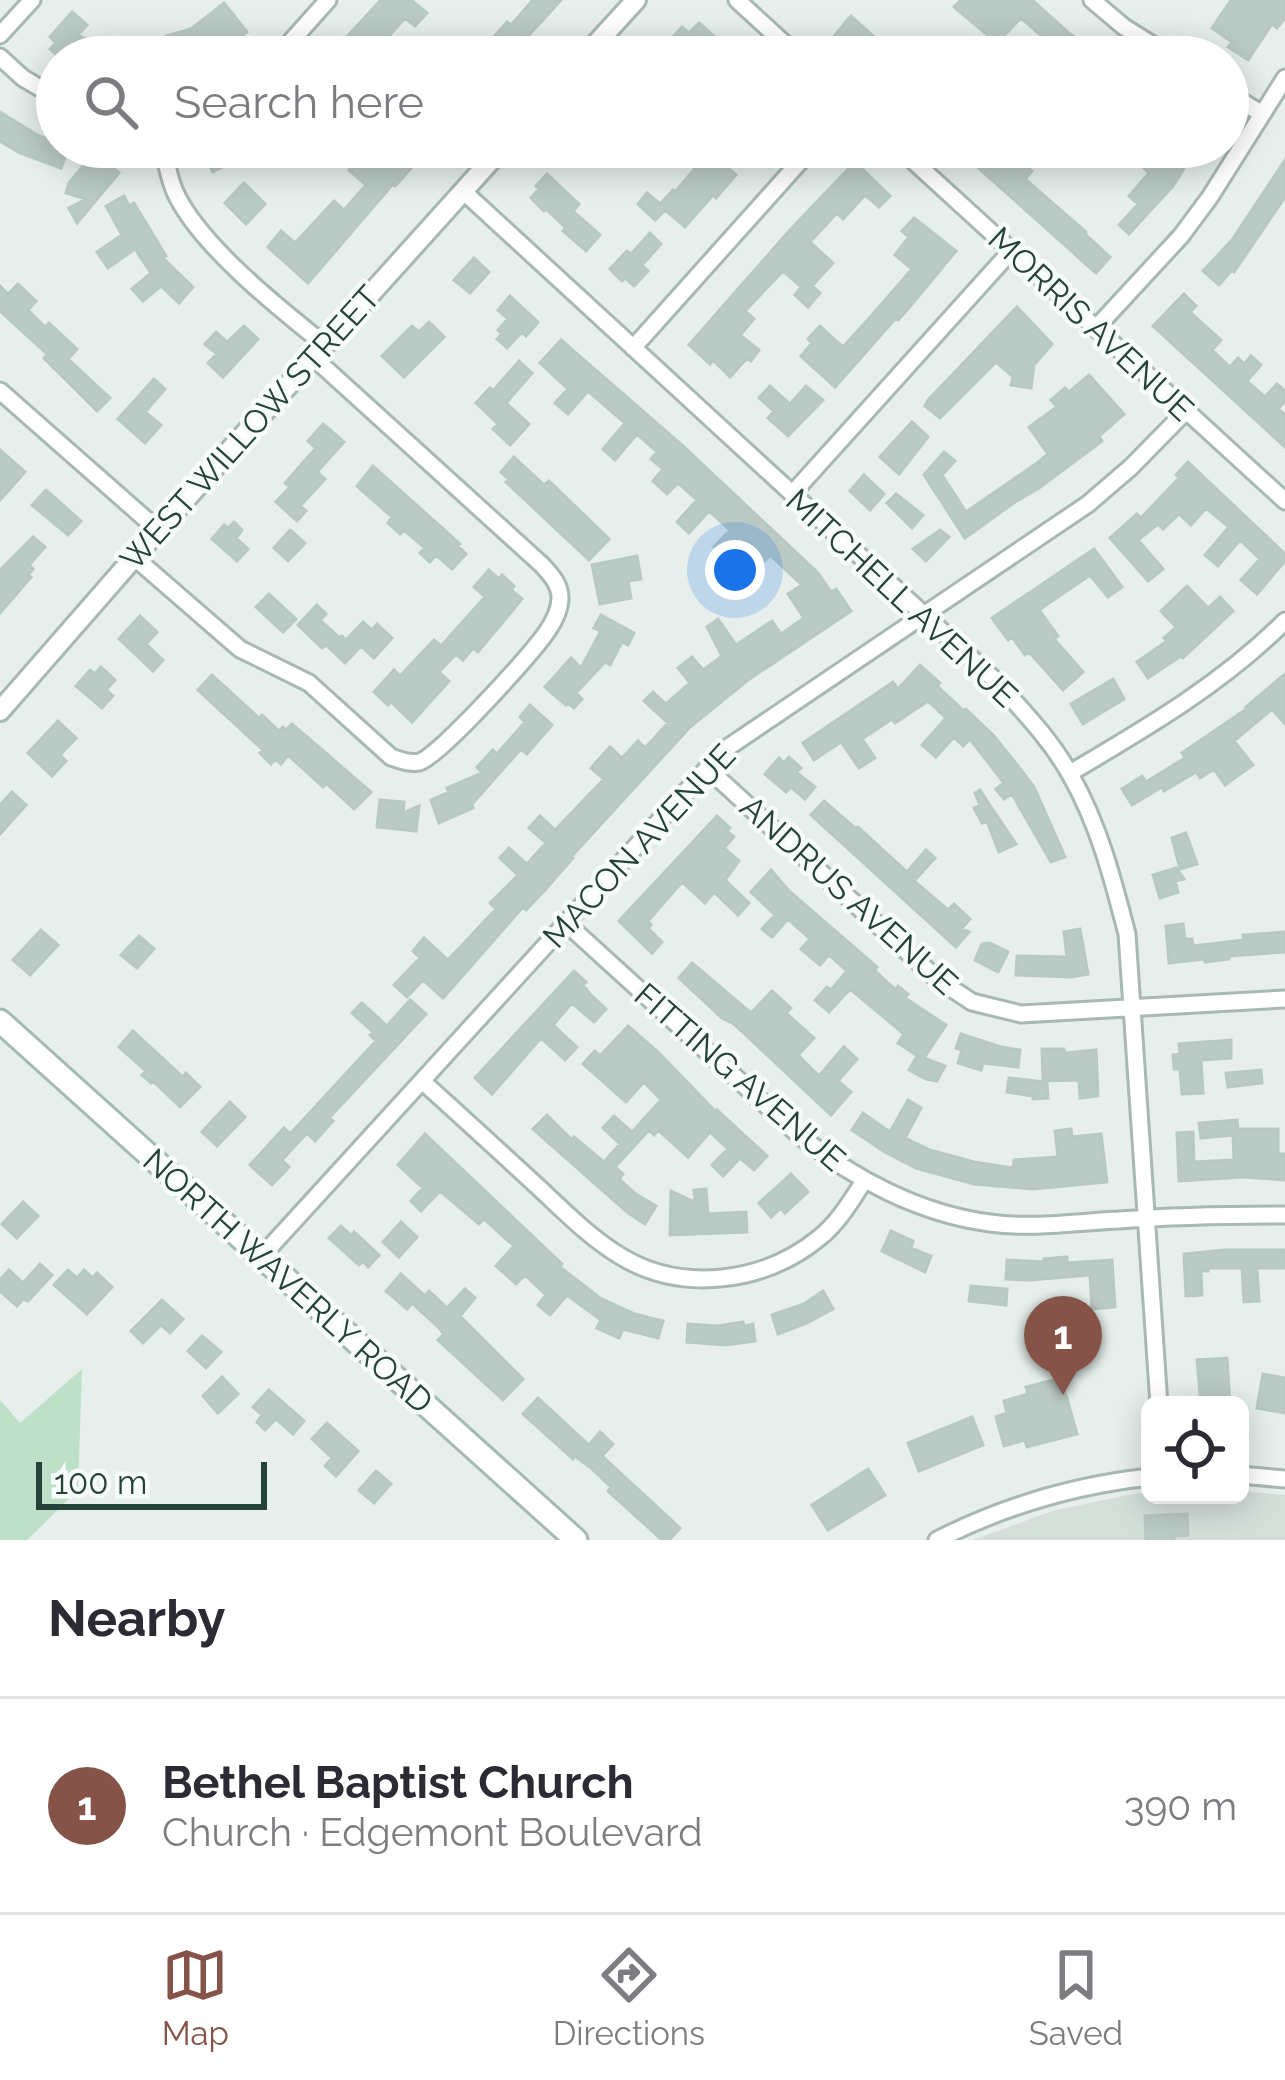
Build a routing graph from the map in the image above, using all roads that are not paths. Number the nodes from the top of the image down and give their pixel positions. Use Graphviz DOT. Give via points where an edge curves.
graph roads {
  1 [pos="32,0"];
  2 [pos="328,0"];
  3 [pos="636,0"];
  4 [pos="737,0"];
  5 [pos="1092,0"];
  6 [pos="0,35"];
  7 [pos="296,36"];
  8 [pos="603,36"];
  9 [pos="776,36"];
  10 [pos="1138,36"];
  11 [pos="0,57"];
  12 [pos="1285,78"];
  13 [pos="36,86"];
  14 [pos="1249,106"];
  15 [pos="1262,114"];
  16 [pos="1249,134"];
  17 [pos="169,168"];
  18 [pos="484,168"];
  19 [pos="794,168"];
  20 [pos="921,168"];
  21 [pos="1228,168"];
  22 [pos="463,191"];
  23 [pos="1012,250"];
  24 [pos="1096,328"];
  25 [pos="633,348"];
  26 [pos="320,351"];
  27 [pos="0,391"];
  28 [pos="1186,411"];
  29 [pos="792,494"];
  30 [pos="1285,501"];
  31 [pos="158,530"];
  32 [pos="134,557"];
  33 [pos="922,615"];
  34 [pos="1285,621"];
  35 [pos="0,712"];
  36 [pos="707,768"];
  37 [pos="1070,773"];
  38 [pos="567,924"];
  39 [pos="1285,999"];
  40 [pos="1132,1010"];
  41 [pos="0,1021"];
  42 [pos="422,1081"];
  43 [pos="864,1181"];
  44 [pos="1285,1215"];
  45 [pos="1146,1218"];
  46 [pos="261,1257"];
  47 [pos="1158,1396"];
  48 [pos="1249,1475"];
  49 [pos="1141,1478"];
  50 [pos="1285,1479"];
  51 [pos="576,1540"];
  52 [pos="937,1540"];
  1 -- 6 [label="street"];
  2 -- 7 [label="street"];
  3 -- 8 [label="street"];
  4 -- 9 [label="street"];
  5 -- 10 [label="street"];
  11 -- 13 [label="street"];
  12 -- 15 [label="street"];
  14 -- 15 [label="street"];
  15 -- 16 [label="street"];
  17 -- 26 [label="street" via="194,223"];
  18 -- 22 [label="street, WEST WILLOW STREET"];
  19 -- 25 [label="street"];
  20 -- 23 [label="street, MORRIS AVENUE"];
  21 -- 24 [label="street" via="1181,236"];
  22 -- 25 [label="street, MITCHELL AVENUE"];
  22 -- 26 [label="street, WEST WILLOW STREET"];
  23 -- 24 [label="street, MORRIS AVENUE"];
  23 -- 29 [label="street"];
  24 -- 28 [label="street, MORRIS AVENUE"];
  25 -- 29 [label="street, MITCHELL AVENUE"];
  26 -- 31 [label="street, WEST WILLOW STREET"];
  26 -- 32 [label="street" via="557,583 557,614 545,635 450,739 419,762 403,761 309,683 240,649"];
  27 -- 31 [label="street"];
  28 -- 30 [label="street, MORRIS AVENUE"];
  28 -- 33 [label="street, MACON AVENUE" via="1088,504"];
  29 -- 33 [label="street, MITCHELL AVENUE"];
  31 -- 32 [label="street, WEST WILLOW STREET"];
  32 -- 35 [label="street, WEST WILLOW STREET"];
  33 -- 36 [label="street, MACON AVENUE"];
  33 -- 37 [label="street, MITCHELL AVENUE" via="996,681"];
  34 -- 37 [label="street" via="1164,719"];
  36 -- 38 [label="street, MACON AVENUE"];
  36 -- 40 [label="street, ANDRUS AVENUE" via="972,1002 1021,1014"];
  37 -- 40 [label="street, MITCHELL AVENUE" via="1112,876 1127,934"];
  38 -- 42 [label="street, MACON AVENUE"];
  38 -- 43 [label="street, FITTING AVENUE" via="800,1136"];
  39 -- 40 [label="street, ANDRUS AVENUE"];
  40 -- 45 [label="street, MITCHELL AVENUE"];
  41 -- 46 [label="main road, NORTH WAVERLY ROAD"];
  42 -- 43 [label="street" via="592,1236 663,1276 748,1274 787,1259 843,1214"];
  42 -- 46 [label="street, MACON AVENUE"];
  43 -- 45 [label="street, FITTING AVENUE" via="991,1223"];
  44 -- 45 [label="street, FITTING AVENUE"];
  45 -- 47 [label="street, MITCHELL AVENUE"];
  46 -- 51 [label="main road, NORTH WAVERLY ROAD"];
  48 -- 50 [label="street"];
  49 -- 52 [label="street" via="1045,1497"];
}
